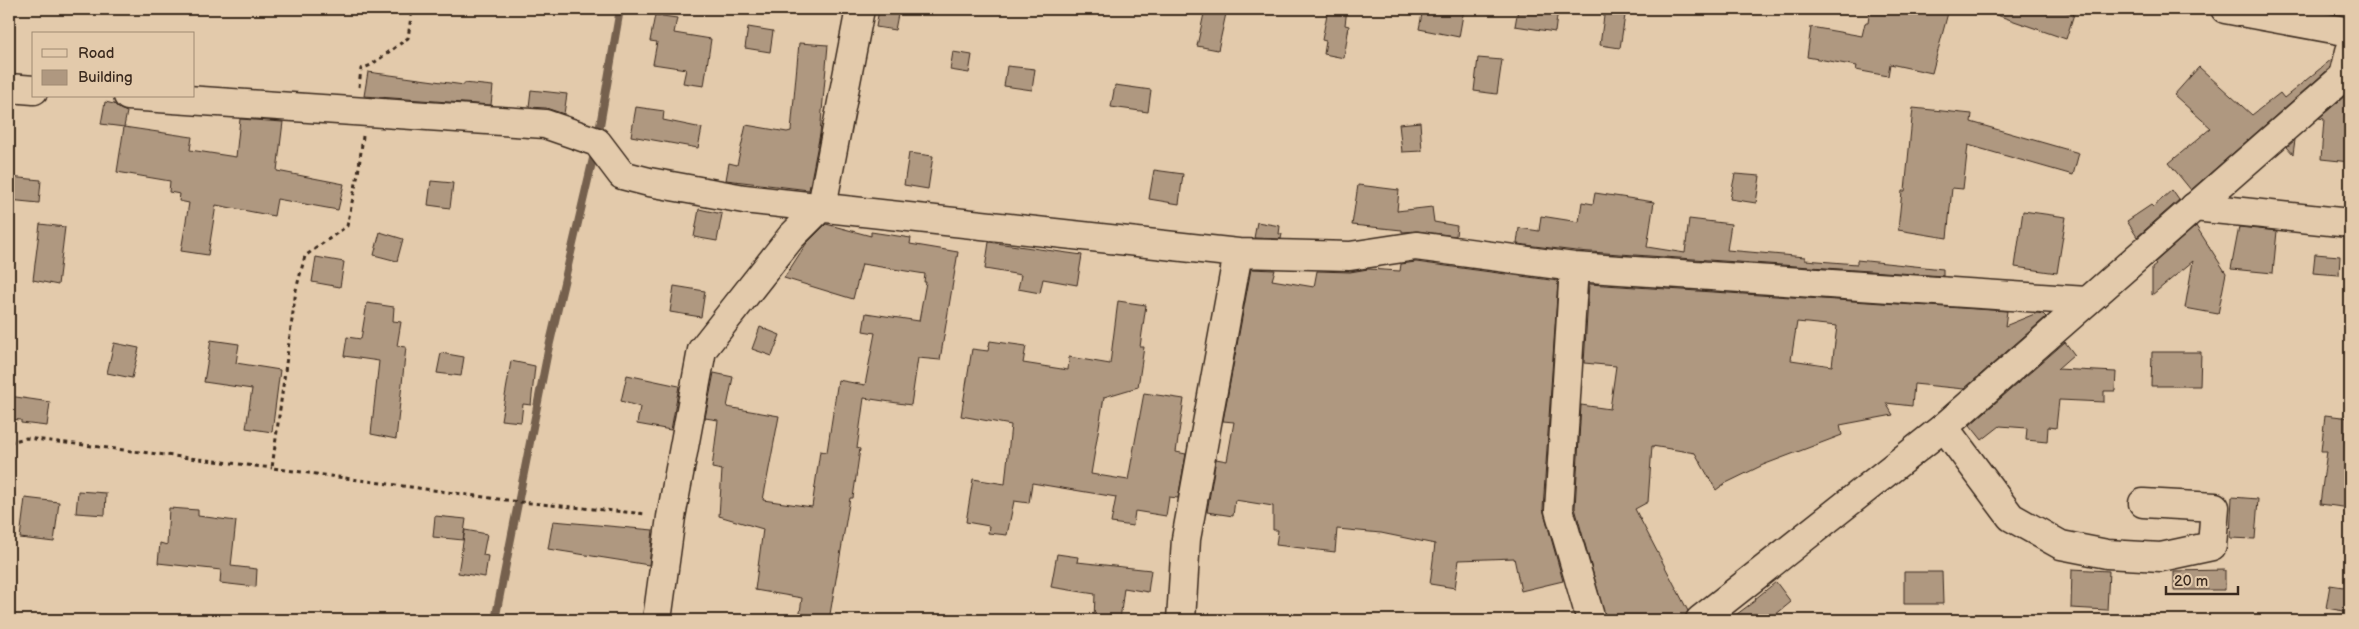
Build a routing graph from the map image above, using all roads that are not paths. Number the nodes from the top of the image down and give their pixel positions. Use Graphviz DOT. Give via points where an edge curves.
graph roads {
  1 [pos="860,9"];
  2 [pos="2225,9"];
  3 [pos="2350,32"];
  4 [pos="2348,67"];
  5 [pos="9,88"];
  6 [pos="32,90"];
  7 [pos="158,98"];
  8 [pos="822,206"];
  9 [pos="2194,207"];
  10 [pos="2350,223"];
  11 [pos="1238,253"];
  12 [pos="1574,268"];
  13 [pos="2086,301"];
  14 [pos="1944,426"];
  15 [pos="2143,503"];
  16 [pos="657,620"];
  17 [pos="1182,620"];
  18 [pos="1591,620"];
  19 [pos="1700,620"];
  1 -- 8 [label="street"];
  2 -- 3 [label="street"];
  4 -- 9 [label="street"];
  5 -- 6 [label="street"];
  7 -- 8 [label="street" via="545,124 597,142 622,175 744,199"];
  8 -- 11 [label="street"];
  8 -- 16 [label="street" via="791,237 702,350 671,517"];
  9 -- 10 [label="street"];
  9 -- 13 [label="street"];
  11 -- 12 [label="street" via="1350,256 1416,246"];
  11 -- 17 [label="street" via="1186,539"];
  12 -- 13 [label="street"];
  12 -- 18 [label="street" via="1559,510"];
  13 -- 14 [label="street"];
  14 -- 15 [label="street" via="2012,517 2061,545 2107,554 2161,557 2212,546 2215,507"];
  14 -- 19 [label="street"];
}
